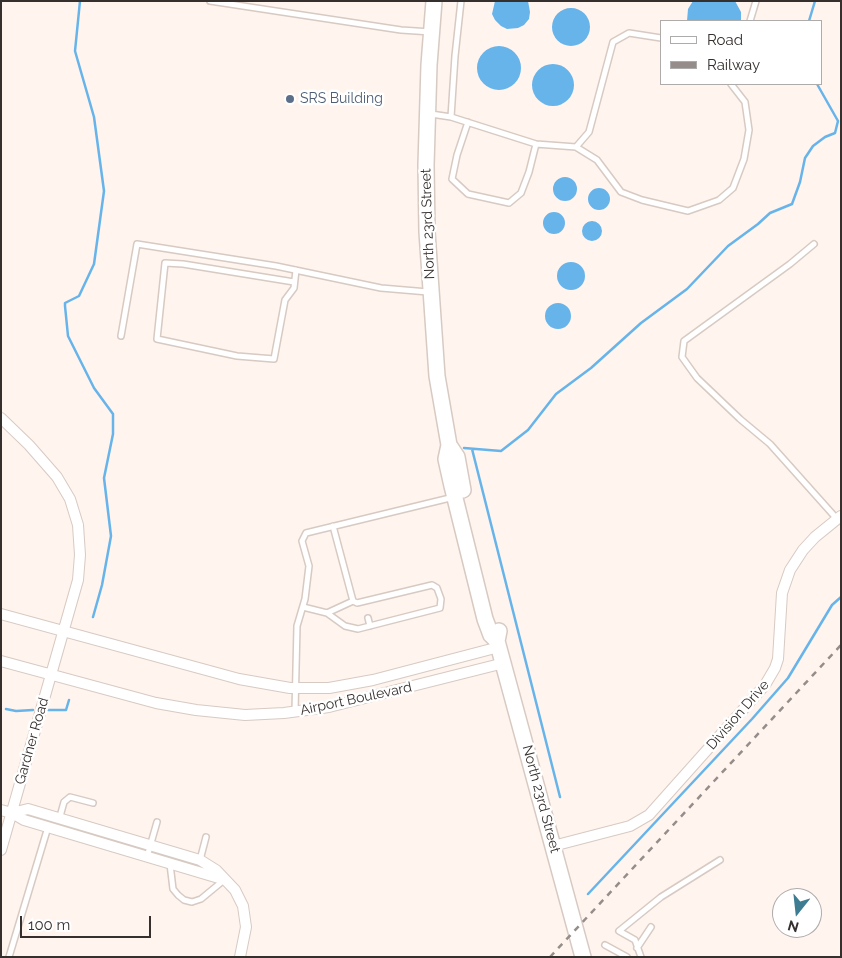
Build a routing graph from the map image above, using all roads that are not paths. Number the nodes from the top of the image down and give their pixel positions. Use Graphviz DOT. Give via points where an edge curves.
graph roads {
  1 [pos="210,1"];
  2 [pos="434,1"];
  3 [pos="461,1"];
  4 [pos="756,1"];
  5 [pos="750,20"];
  6 [pos="431,32"];
  7 [pos="660,38"];
  8 [pos="732,85"];
  9 [pos="426,113"];
  10 [pos="451,117"];
  11 [pos="468,122"];
  12 [pos="536,144"];
  13 [pos="576,147"];
  14 [pos="814,244"];
  15 [pos="296,270"];
  16 [pos="294,282"];
  17 [pos="432,292"];
  18 [pos="121,336"];
  19 [pos="1,418"];
  20 [pos="449,445"];
  21 [pos="455,496"];
  22 [pos="839,517"];
  23 [pos="333,526"];
  24 [pos="427,586"];
  25 [pos="419,588"];
  26 [pos="407,591"];
  27 [pos="397,593"];
  28 [pos="429,593"];
  29 [pos="420,595"];
  30 [pos="385,596"];
  31 [pos="409,597"];
  32 [pos="375,598"];
  33 [pos="398,600"];
  34 [pos="364,601"];
  35 [pos="387,603"];
  36 [pos="356,605"];
  37 [pos="377,605"];
  38 [pos="422,605"];
  39 [pos="303,607"];
  40 [pos="366,608"];
  41 [pos="412,608"];
  42 [pos="401,610"];
  43 [pos="327,612"];
  44 [pos="424,612"];
  45 [pos="1,614"];
  46 [pos="390,614"];
  47 [pos="414,614"];
  48 [pos="380,616"];
  49 [pos="403,617"];
  50 [pos="368,618"];
  51 [pos="392,620"];
  52 [pos="361,621"];
  53 [pos="381,623"];
  54 [pos="370,626"];
  55 [pos="362,628"];
  56 [pos="63,631"];
  57 [pos="498,644"];
  58 [pos="1,661"];
  59 [pos="504,663"];
  60 [pos="50,675"];
  61 [pos="295,689"];
  62 [pos="295,712"];
  63 [pos="93,803"];
  64 [pos="1,810"];
  65 [pos="12,813"];
  66 [pos="59,818"];
  67 [pos="158,822"];
  68 [pos="52,828"];
  69 [pos="206,837"];
  70 [pos="150,846"];
  71 [pos="553,846"];
  72 [pos="1,850"];
  73 [pos="147,856"];
  74 [pos="200,860"];
  75 [pos="720,860"];
  76 [pos="170,863"];
  77 [pos="224,879"];
  78 [pos="651,927"];
  79 [pos="605,945"];
  80 [pos="637,948"];
  81 [pos="8,957"];
  82 [pos="240,957"];
  83 [pos="583,957"];
  84 [pos="627,957"];
  85 [pos="640,957"];
  1 -- 6 [label="lane"];
  2 -- 6 [label="main road, North 23rd Street"];
  3 -- 10 [label="lane"];
  4 -- 5 [label="lane"];
  6 -- 9 [label="main road, North 23rd Street"];
  7 -- 13 [label="lane" via="629,33 613,42 589,132"];
  8 -- 13 [label="lane" via="745,102 749,130 744,159 733,188 719,200 688,211 642,200 622,192 597,160"];
  9 -- 10 [label="lane"];
  9 -- 17 [label="main road, North 23rd Street" via="427,232"];
  10 -- 11 [label="lane"];
  11 -- 12 [label="lane"];
  11 -- 12 [label="lane" via="452,179 468,194 509,203 521,193"];
  12 -- 13 [label="lane"];
  14 -- 22 [label="lane" via="684,341 682,357 697,378 770,444"];
  15 -- 16 [label="lane"];
  15 -- 17 [label="lane" via="381,288"];
  15 -- 18 [label="lane" via="137,244"];
  16 -- 16 [label="lane" via="286,300 274,359 237,356 157,340 165,263"];
  17 -- 20 [label="main road, North 23rd Street" via="436,376"];
  19 -- 56 [label="street, Gardner Road" via="57,477 70,499 75,516 80,541 78,580"];
  20 -- 21 [label="main road, North 23rd Street" via="446,459"];
  20 -- 57 [label="main road, North 23rd Street" via="457,457 499,633"];
  21 -- 23 [label="lane"];
  21 -- 57 [label="main road, North 23rd Street" via="486,619"];
  22 -- 71 [label="street, Division Drive" via="815,537 790,570 782,593 778,659 765,685 650,815 630,826"];
  23 -- 36 [label="lane"];
  23 -- 39 [label="lane" via="306,533 302,540 309,566"];
  24 -- 25 [label="lane"];
  24 -- 28 [label="lane"];
  24 -- 44 [label="lane" via="437,588 440,608 432,606"];
  25 -- 26 [label="lane"];
  25 -- 29 [label="lane"];
  26 -- 27 [label="lane"];
  26 -- 31 [label="lane"];
  27 -- 30 [label="lane"];
  27 -- 33 [label="lane"];
  30 -- 32 [label="lane"];
  30 -- 35 [label="lane"];
  32 -- 34 [label="lane"];
  32 -- 37 [label="lane"];
  34 -- 36 [label="lane"];
  34 -- 40 [label="lane"];
  36 -- 43 [label="lane"];
  38 -- 44 [label="lane"];
  39 -- 43 [label="lane"];
  39 -- 61 [label="lane" via="297,626"];
  41 -- 47 [label="lane"];
  42 -- 49 [label="lane"];
  43 -- 55 [label="lane" via="345,626"];
  44 -- 47 [label="lane"];
  45 -- 56 [label="street, Airport Boulevard"];
  46 -- 51 [label="lane"];
  47 -- 49 [label="lane"];
  48 -- 53 [label="lane"];
  49 -- 51 [label="lane"];
  50 -- 54 [label="lane"];
  51 -- 53 [label="lane"];
  52 -- 55 [label="lane"];
  53 -- 54 [label="lane"];
  54 -- 55 [label="lane"];
  56 -- 60 [label="street, Gardner Road"];
  56 -- 61 [label="street, Airport Boulevard" via="239,679"];
  57 -- 59 [label="main road, North 23rd Street"];
  57 -- 61 [label="street, Airport Boulevard" via="373,680 329,688"];
  58 -- 60 [label="street, Airport Boulevard"];
  59 -- 62 [label="street, Airport Boulevard" via="347,704"];
  59 -- 71 [label="main road, North 23rd Street"];
  60 -- 62 [label="street, Airport Boulevard" via="196,710 244,714"];
  60 -- 65 [label="street, Gardner Road"];
  61 -- 62 [label="lane"];
  63 -- 66 [label="lane" via="70,798 64,802"];
  64 -- 65 [label="street"];
  65 -- 66 [label="street" via="28,809"];
  65 -- 68 [label="street"];
  65 -- 72 [label="street, Gardner Road"];
  66 -- 68 [label="lane"];
  66 -- 70 [label="street"];
  67 -- 70 [label="lane"];
  68 -- 73 [label="street"];
  68 -- 81 [label="lane"];
  69 -- 74 [label="lane"];
  70 -- 73 [label="lane"];
  70 -- 74 [label="street"];
  71 -- 83 [label="main road, North 23rd Street"];
  73 -- 76 [label="street"];
  74 -- 77 [label="street"];
  75 -- 80 [label="lane" via="661,897 619,931 635,940"];
  76 -- 77 [label="street"];
  76 -- 77 [label="lane" via="173,889 184,900 201,899"];
  77 -- 82 [label="street" via="235,890 243,906 246,927"];
  78 -- 80 [label="lane"];
  79 -- 84 [label="lane"];
  80 -- 85 [label="lane"];
}
